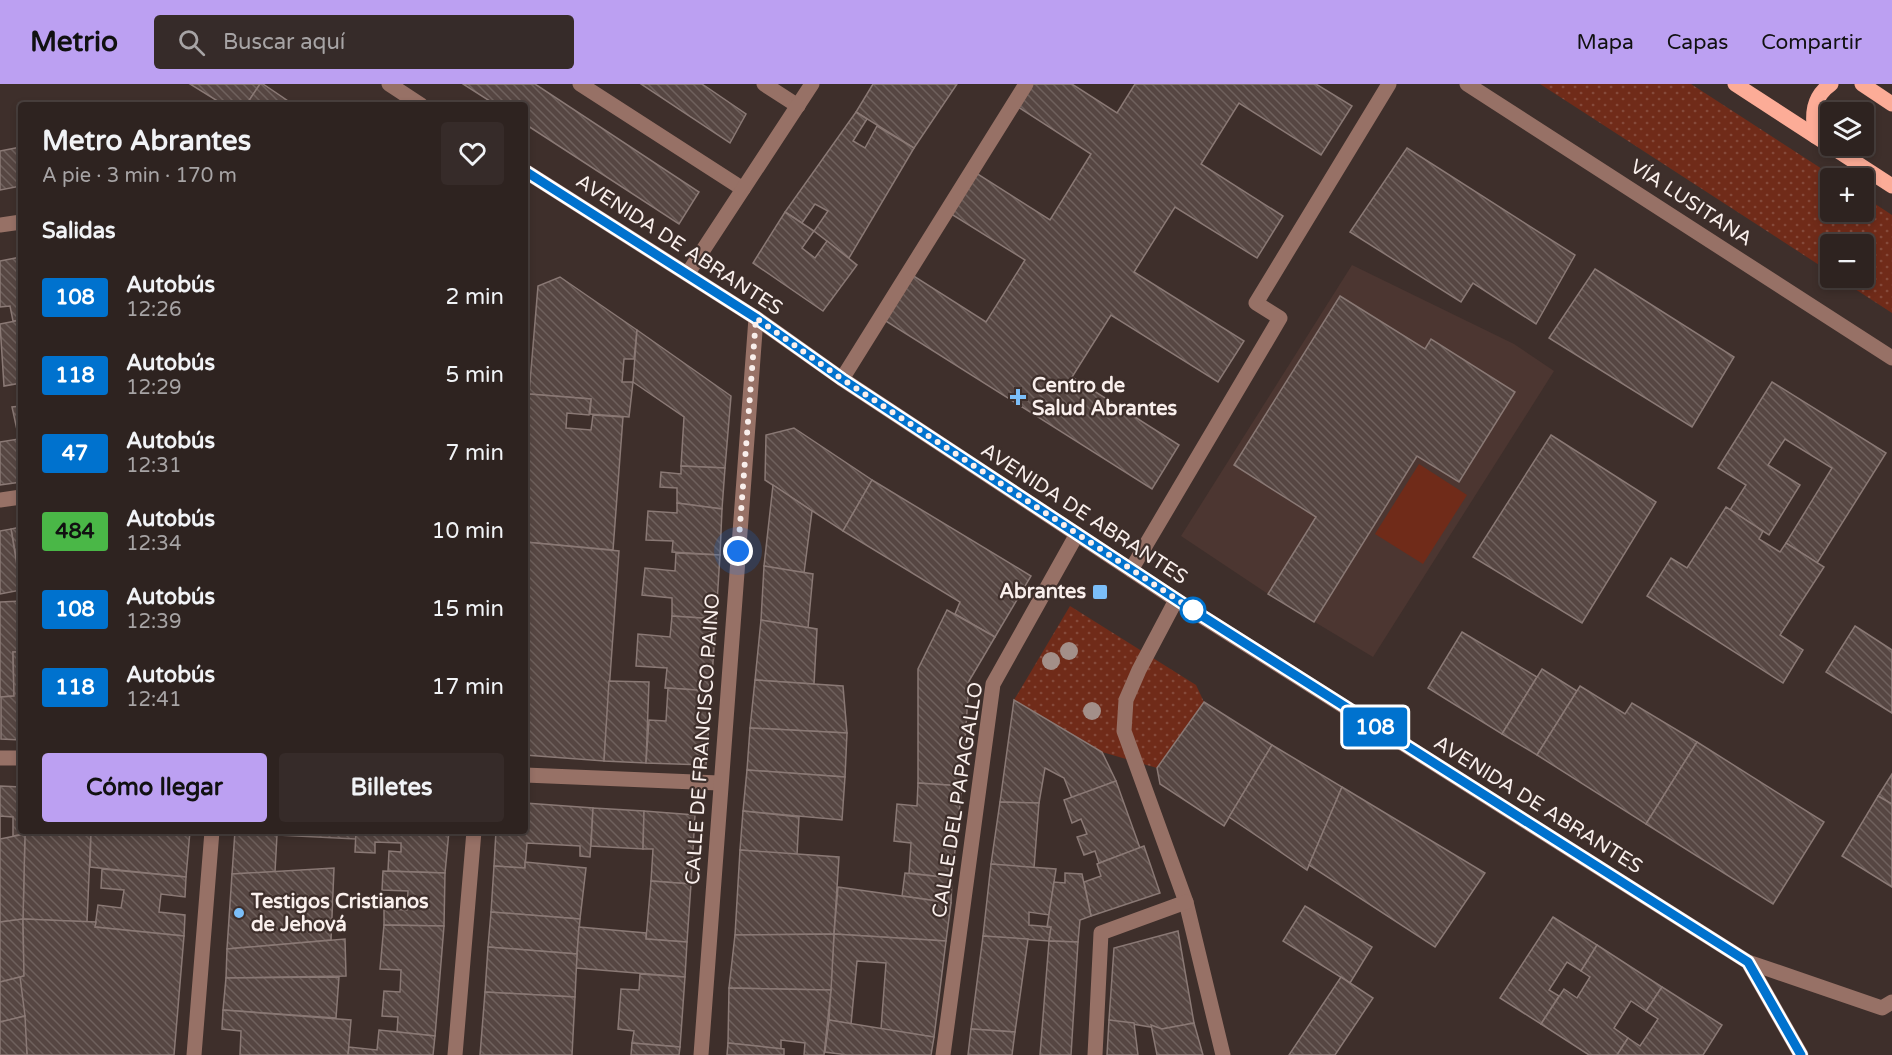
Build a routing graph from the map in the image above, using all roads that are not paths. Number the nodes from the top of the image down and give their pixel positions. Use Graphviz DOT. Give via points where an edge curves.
graph roads {
  1 [pos="389,84"];
  2 [pos="580,84"];
  3 [pos="764,84"];
  4 [pos="812,84"];
  5 [pos="1026,84"];
  6 [pos="1389,84"];
  7 [pos="1467,84"];
  8 [pos="1735,84"];
  9 [pos="1831,84"];
  10 [pos="1862,84"];
  11 [pos="416,102"];
  12 [pos="1892,104"];
  13 [pos="798,106"];
  14 [pos="1815,136"];
  15 [pos="528,173"];
  16 [pos="1892,186"];
  17 [pos="743,189"];
  18 [pos="18,222"];
  19 [pos="0,225"];
  20 [pos="688,273"];
  21 [pos="756,318"];
  22 [pos="1892,358"];
  23 [pos="842,379"];
  24 [pos="18,497"];
  25 [pos="0,500"];
  26 [pos="1077,534"];
  27 [pos="1131,570"];
  28 [pos="1176,600"];
  29 [pos="0,758"];
  30 [pos="18,758"];
  31 [pos="528,775"];
  32 [pos="719,783"];
  33 [pos="212,834"];
  34 [pos="474,834"];
  35 [pos="1186,902"];
  36 [pos="1748,962"];
  37 [pos="1892,1002"];
  38 [pos="194,1055"];
  39 [pos="455,1055"];
  40 [pos="701,1055"];
  41 [pos="943,1055"];
  42 [pos="1095,1055"];
  43 [pos="1223,1055"];
  44 [pos="1801,1055"];
  1 -- 11 [label="street"];
  2 -- 17 [label="street"];
  3 -- 13 [label="street"];
  4 -- 13 [label="street"];
  5 -- 23 [label="street"];
  6 -- 27 [label="street" via="1256,303 1280,318"];
  7 -- 22 [label="street, VÍA LUSITANA"];
  8 -- 14 [label="main road"];
  9 -- 14 [label="main road" via="1821,91 1816,102"];
  10 -- 12 [label="main road"];
  13 -- 17 [label="street"];
  14 -- 16 [label="main road"];
  15 -- 20 [label="street, AVENIDA DE ABRANTES"];
  17 -- 20 [label="street"];
  18 -- 19 [label="street"];
  20 -- 21 [label="street, AVENIDA DE ABRANTES"];
  21 -- 23 [label="street, AVENIDA DE ABRANTES"];
  21 -- 32 [label="street, CALLE DE FRANCISCO PAINO"];
  23 -- 26 [label="street, AVENIDA DE ABRANTES"];
  24 -- 25 [label="street"];
  26 -- 27 [label="street, AVENIDA DE ABRANTES"];
  26 -- 41 [label="street, CALLE DEL PAPAGALLO" via="993,684"];
  27 -- 28 [label="street, AVENIDA DE ABRANTES"];
  28 -- 35 [label="street" via="1138,670 1126,700 1124,730"];
  28 -- 36 [label="street, AVENIDA DE ABRANTES"];
  29 -- 30 [label="street"];
  31 -- 32 [label="street"];
  32 -- 40 [label="street, CALLE DE FRANCISCO PAINO"];
  33 -- 38 [label="street"];
  34 -- 39 [label="street"];
  35 -- 42 [label="street" via="1101,933"];
  35 -- 43 [label="street"];
  36 -- 37 [label="street" via="1882,1008"];
  36 -- 44 [label="street, AVENIDA DE ABRANTES"];
}
